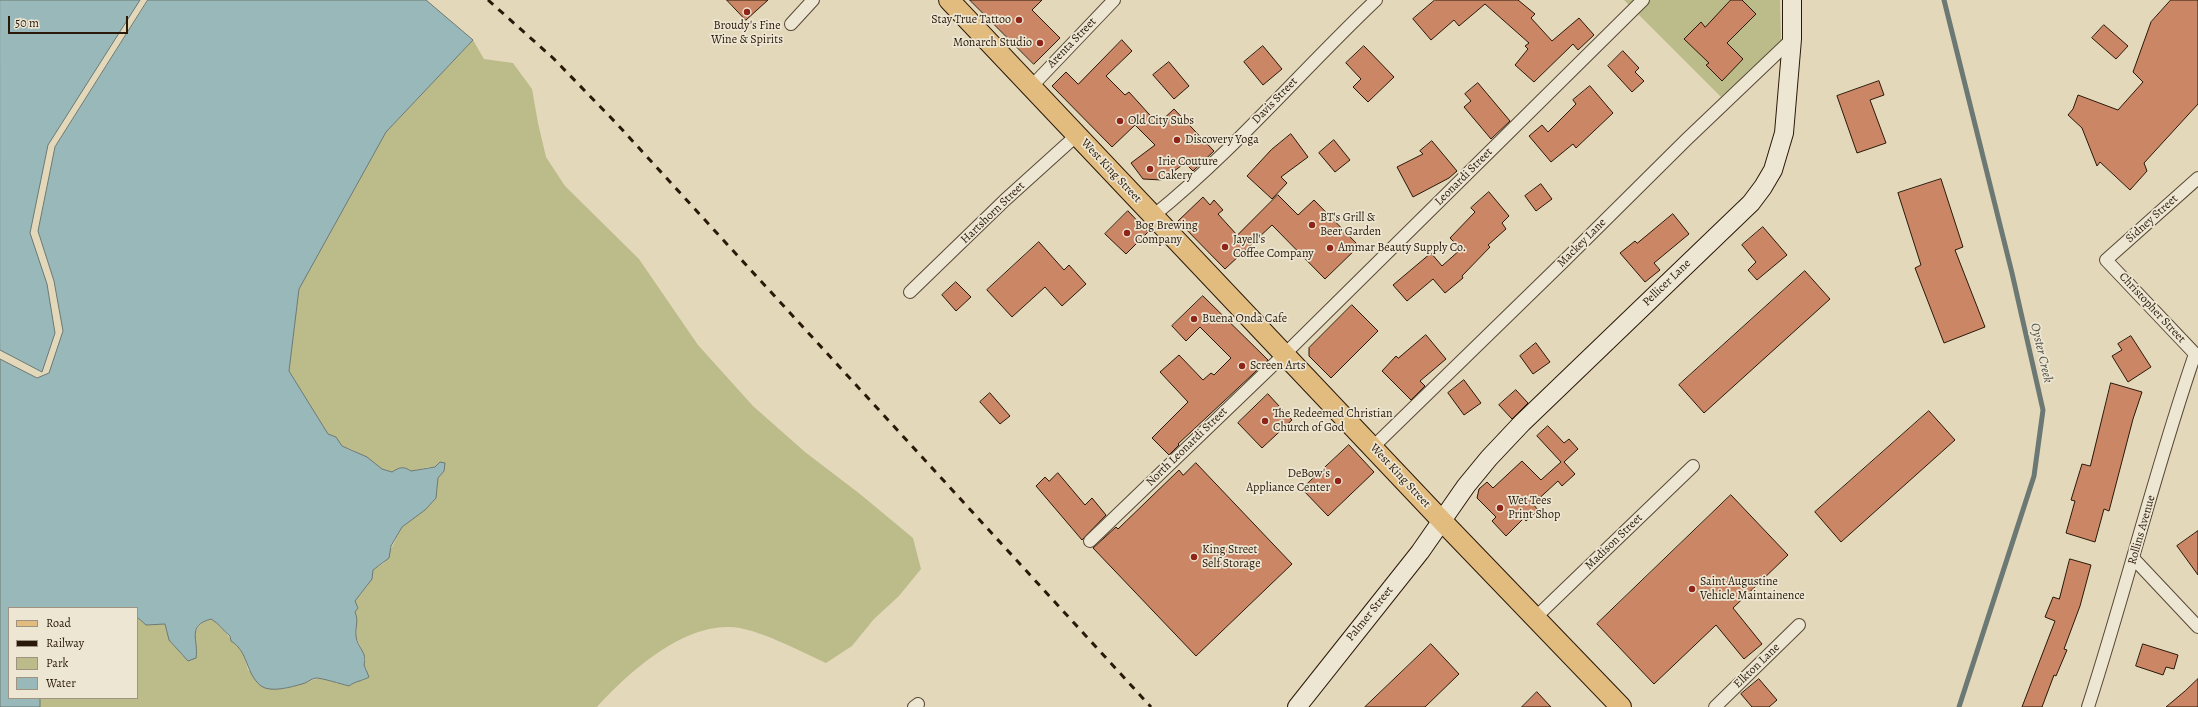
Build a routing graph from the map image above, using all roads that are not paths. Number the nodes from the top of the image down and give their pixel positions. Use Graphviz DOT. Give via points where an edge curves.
graph roads {
  1 [pos="813,0"];
  2 [pos="949,0"];
  3 [pos="1114,0"];
  4 [pos="1376,0"];
  5 [pos="1643,0"];
  6 [pos="1792,0"];
  7 [pos="791,24"];
  8 [pos="1792,39"];
  9 [pos="1031,87"];
  10 [pos="1077,135"];
  11 [pos="2198,178"];
  12 [pos="1154,216"];
  13 [pos="2106,260"];
  14 [pos="910,292"];
  15 [pos="1285,354"];
  16 [pos="2197,356"];
  17 [pos="1373,447"];
  18 [pos="1693,466"];
  19 [pos="1442,521"];
  20 [pos="1090,541"];
  21 [pos="2134,559"];
  22 [pos="1535,618"];
  23 [pos="1799,625"];
  24 [pos="2198,627"];
  25 [pos="1297,707"];
  26 [pos="1621,707"];
  27 [pos="1715,707"];
  28 [pos="2088,707"];
  1 -- 7 [label="street"];
  2 -- 9 [label="main road, West King Street"];
  3 -- 9 [label="street, Arenta Street"];
  4 -- 12 [label="street, Davis Street" via="1217,162"];
  5 -- 15 [label="street, Leonardi Street"];
  6 -- 8 [label="main road, Pellicer Lane"];
  8 -- 17 [label="street, Mackey Lane" via="1686,139"];
  8 -- 19 [label="main road, Pellicer Lane" via="1784,133 1773,170 1763,188 1751,203 1522,423 1489,458"];
  9 -- 10 [label="main road, West King Street"];
  10 -- 12 [label="main road, West King Street"];
  10 -- 14 [label="street, Hartshorn Street"];
  11 -- 13 [label="street, Sidney Street"];
  12 -- 15 [label="main road, West King Street"];
  13 -- 16 [label="street, Christopher Street"];
  15 -- 17 [label="main road, West King Street"];
  15 -- 20 [label="street, North Leonardi Street"];
  16 -- 21 [label="street, Rollins Avenue" via="2174,416"];
  17 -- 19 [label="main road, West King Street"];
  18 -- 22 [label="street, Madison Street"];
  19 -- 22 [label="main road, West King Street"];
  19 -- 25 [label="main road, Palmer Street"];
  21 -- 24 [label="street"];
  21 -- 28 [label="street, Rollins Avenue"];
  22 -- 26 [label="main road, West King Street"];
  23 -- 27 [label="street, Elkton Lane"];
}
